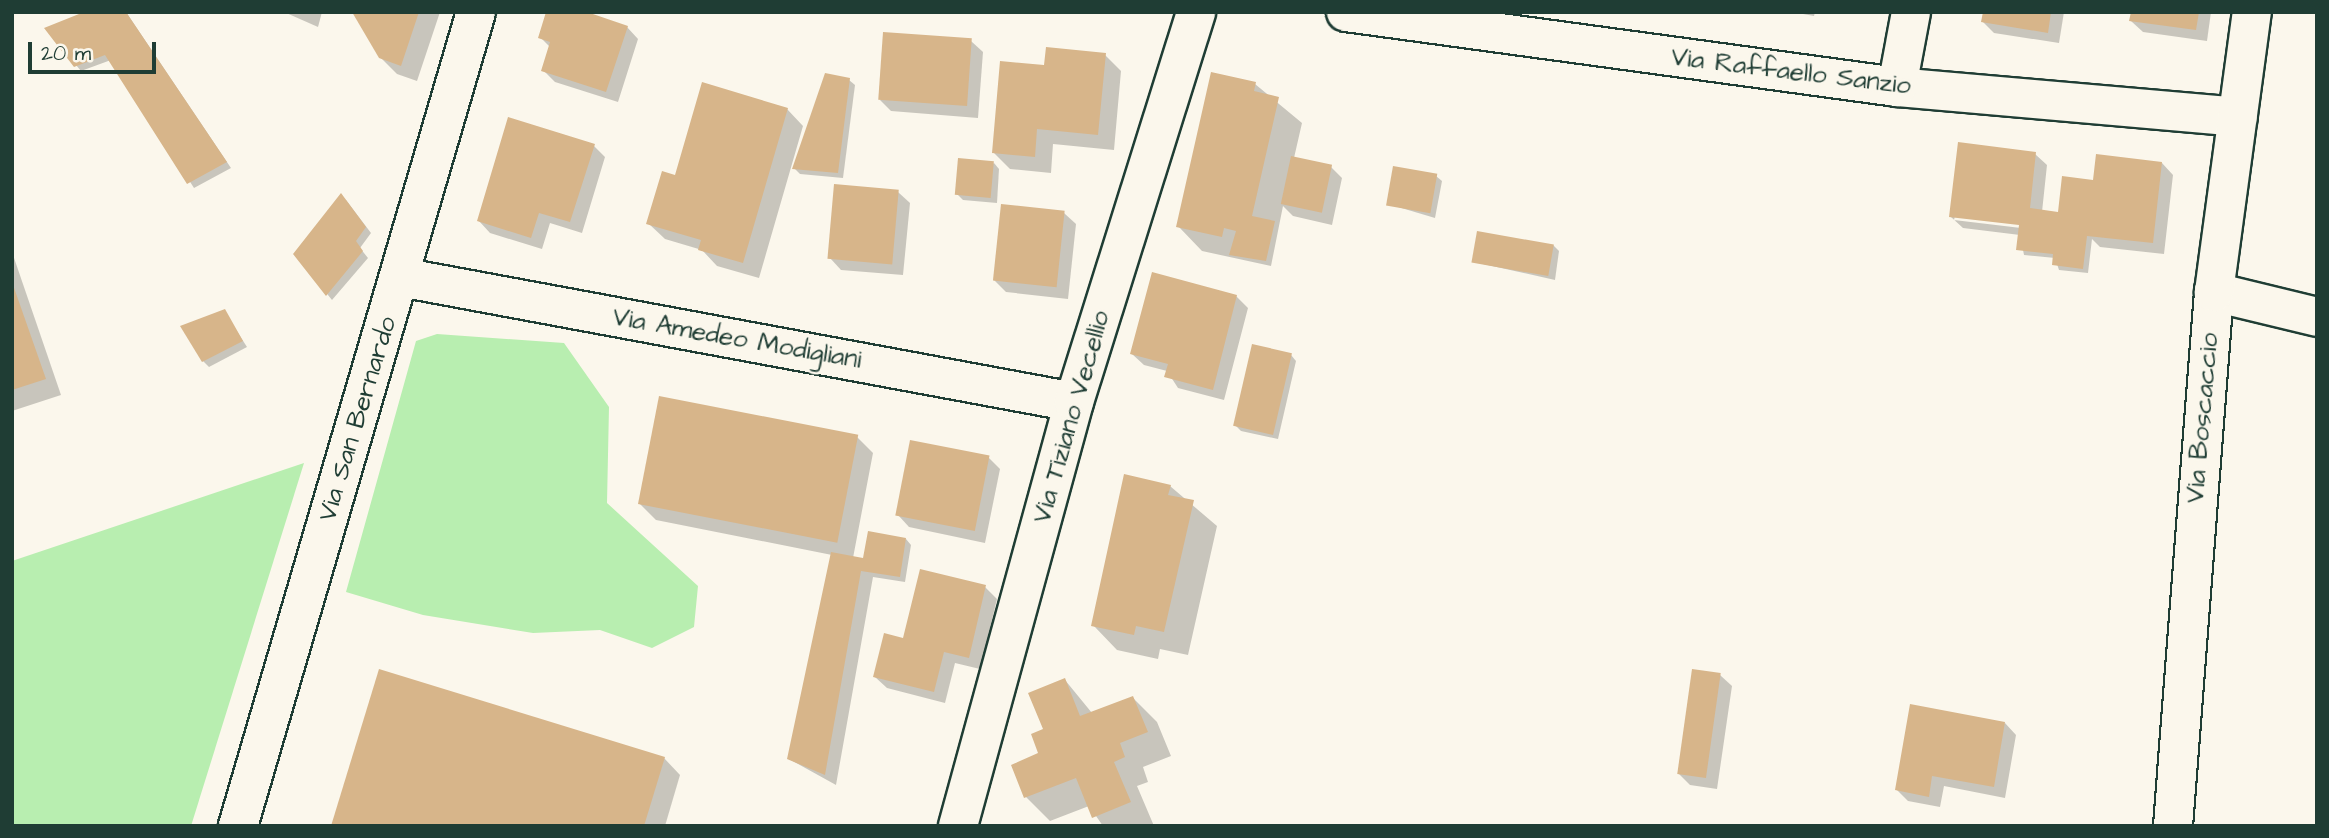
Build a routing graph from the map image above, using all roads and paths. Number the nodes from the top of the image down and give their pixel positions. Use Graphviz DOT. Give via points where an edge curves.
graph roads {
  1 [pos="476,12"];
  2 [pos="1196,12"];
  3 [pos="1346,12"];
  4 [pos="1911,12"];
  5 [pos="2252,12"];
  6 [pos="1897,87"];
  7 [pos="2238,117"];
  8 [pos="400,277"];
  9 [pos="2214,292"];
  10 [pos="2317,317"];
  11 [pos="1074,402"];
  12 [pos="237,826"];
  13 [pos="958,826"];
  14 [pos="2173,826"];
  1 -- 8 [label="street, Via San Bernardo"];
  2 -- 11 [label="street, Via Tiziano Vecellio"];
  3 -- 6 [label="street, Via Raffaello Sanzio"];
  4 -- 6 [label="street"];
  5 -- 7 [label="street, Via Boscaccio"];
  6 -- 7 [label="street, Via Raffaello Sanzio"];
  7 -- 9 [label="street, Via Boscaccio"];
  8 -- 11 [label="street, Via Amedeo Modigliani"];
  8 -- 12 [label="street, Via San Bernardo"];
  9 -- 10 [label="street"];
  9 -- 14 [label="street, Via Boscaccio"];
  11 -- 13 [label="street, Via Tiziano Vecellio"];
}
